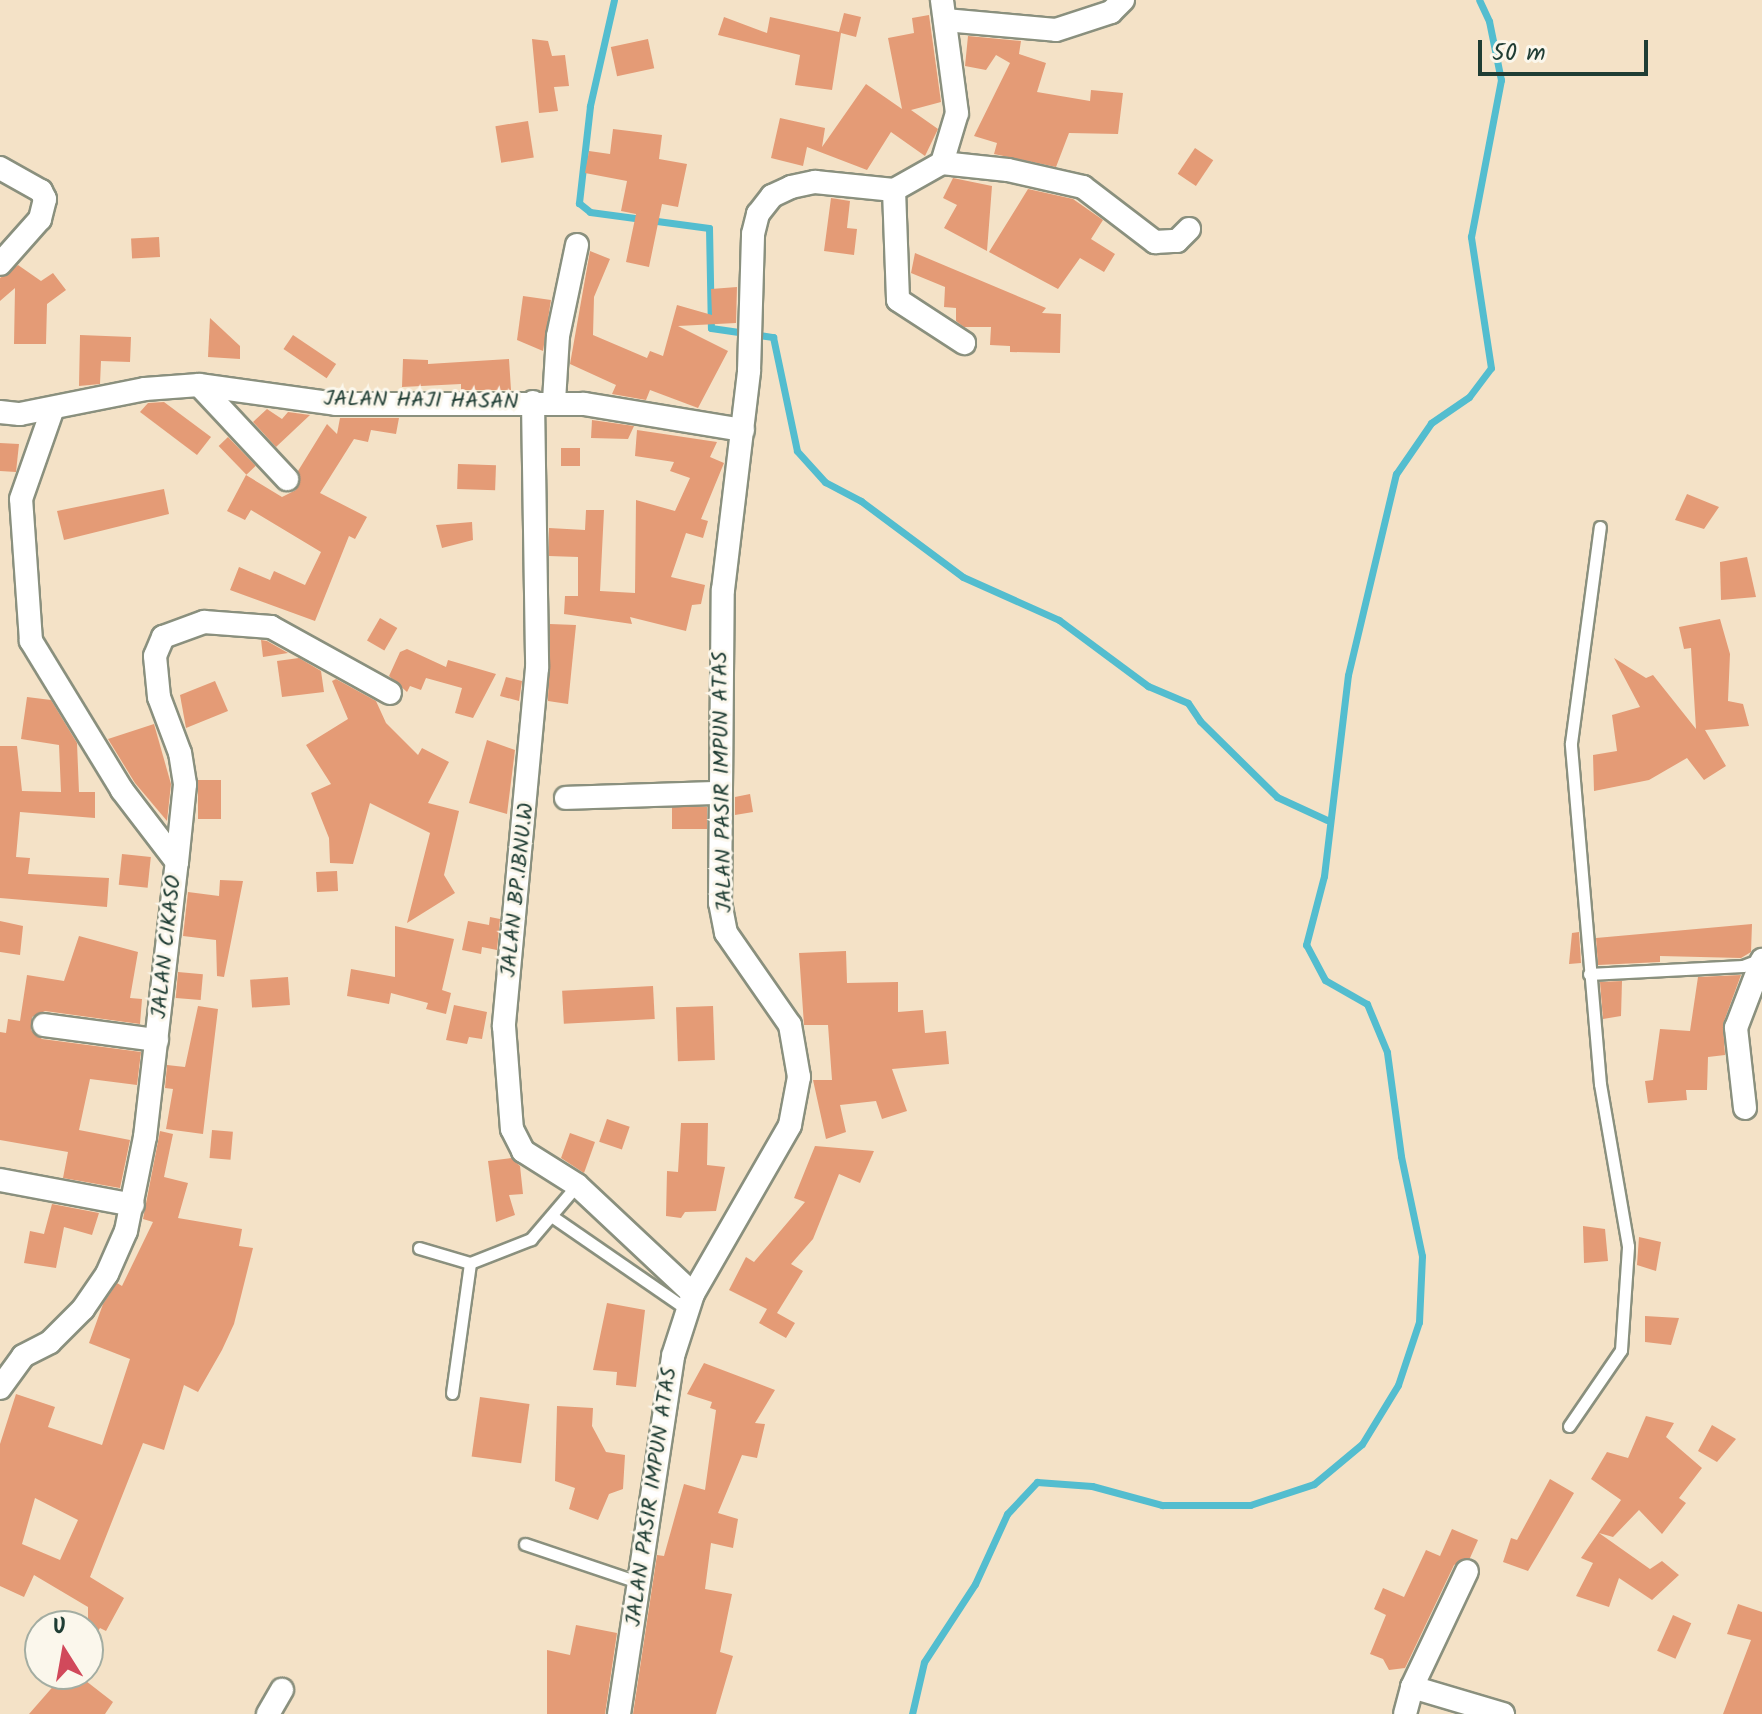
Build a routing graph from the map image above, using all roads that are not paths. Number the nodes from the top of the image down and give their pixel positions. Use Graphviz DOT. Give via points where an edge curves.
graph roads {
  1 [pos="1123,0"];
  2 [pos="944,10"];
  3 [pos="942,163"];
  4 [pos="0,168"];
  5 [pos="894,190"];
  6 [pos="1189,229"];
  7 [pos="577,245"];
  8 [pos="0,264"];
  9 [pos="964,343"];
  10 [pos="199,385"];
  11 [pos="543,402"];
  12 [pos="53,408"];
  13 [pos="0,412"];
  14 [pos="743,430"];
  15 [pos="287,479"];
  16 [pos="1600,527"];
  17 [pos="390,693"];
  18 [pos="718,793"];
  19 [pos="566,798"];
  20 [pos="177,862"];
  21 [pos="1762,959"];
  22 [pos="1589,974"];
  23 [pos="44,1025"];
  24 [pos="157,1040"];
  25 [pos="1745,1108"];
  26 [pos="0,1180"];
  27 [pos="577,1185"];
  28 [pos="133,1205"];
  29 [pos="553,1217"];
  30 [pos="419,1248"];
  31 [pos="470,1263"];
  32 [pos="690,1302"];
  33 [pos="0,1388"];
  34 [pos="452,1393"];
  35 [pos="1569,1426"];
  36 [pos="525,1544"];
  37 [pos="1467,1571"];
  38 [pos="641,1583"];
  39 [pos="1412,1687"];
  40 [pos="282,1690"];
  41 [pos="268,1714"];
  42 [pos="619,1714"];
  43 [pos="1405,1714"];
  44 [pos="1503,1714"];
  1 -- 2 [label="street" via="1111,12 1056,30"];
  2 -- 3 [label="street" via="957,113"];
  3 -- 5 [label="street"];
  3 -- 6 [label="street" via="1052,177 1083,187 1155,242 1177,241"];
  4 -- 8 [label="street" via="41,191 45,199 40,219"];
  5 -- 9 [label="street" via="898,300"];
  5 -- 14 [label="street, JALAN PASIR IMPUN ATAS" via="815,182 772,196 758,214"];
  7 -- 11 [label="street, JALAN BP.IBNU.W"];
  10 -- 11 [label="street, JALAN HAJI HASAN" via="336,404"];
  10 -- 12 [label="street, JALAN HAJI HASAN" via="145,389"];
  10 -- 15 [label="street"];
  11 -- 14 [label="street, JALAN HAJI HASAN"];
  11 -- 27 [label="street, JALAN BP.IBNU.W" via="537,668 504,1026 515,1142"];
  12 -- 13 [label="street, JALAN HAJI HASAN"];
  12 -- 20 [label="street, JALAN CIKASO" via="21,499 31,641 122,790"];
  14 -- 18 [label="street, JALAN PASIR IMPUN ATAS" via="723,590"];
  16 -- 22 [label="lane" via="1571,743"];
  17 -- 20 [label="street" via="271,627 204,622 163,637 155,656 159,697 180,753 185,784"];
  18 -- 19 [label="street"];
  18 -- 32 [label="street, JALAN PASIR IMPUN ATAS" via="720,903 726,933 790,1025 799,1077 790,1125"];
  20 -- 24 [label="street, JALAN CIKASO" via="162,957"];
  21 -- 22 [label="lane" via="1743,966"];
  21 -- 25 [label="street" via="1736,1028"];
  22 -- 35 [label="lane" via="1600,1084 1628,1246 1621,1350"];
  23 -- 24 [label="street"];
  24 -- 28 [label="street, JALAN CIKASO"];
  26 -- 28 [label="street"];
  27 -- 29 [label="lane"];
  27 -- 32 [label="street, JALAN BP.IBNU.W"];
  28 -- 33 [label="street, JALAN CIKASO" via="107,1274 83,1309 50,1342 23,1356"];
  29 -- 31 [label="lane" via="531,1239"];
  29 -- 32 [label="lane"];
  30 -- 31 [label="lane"];
  31 -- 34 [label="lane"];
  32 -- 38 [label="street, JALAN PASIR IMPUN ATAS" via="660,1425"];
  36 -- 38 [label="lane"];
  37 -- 39 [label="street"];
  38 -- 42 [label="street, JALAN PASIR IMPUN ATAS"];
  39 -- 43 [label="street"];
  39 -- 44 [label="street"];
  40 -- 41 [label="street"];
}
